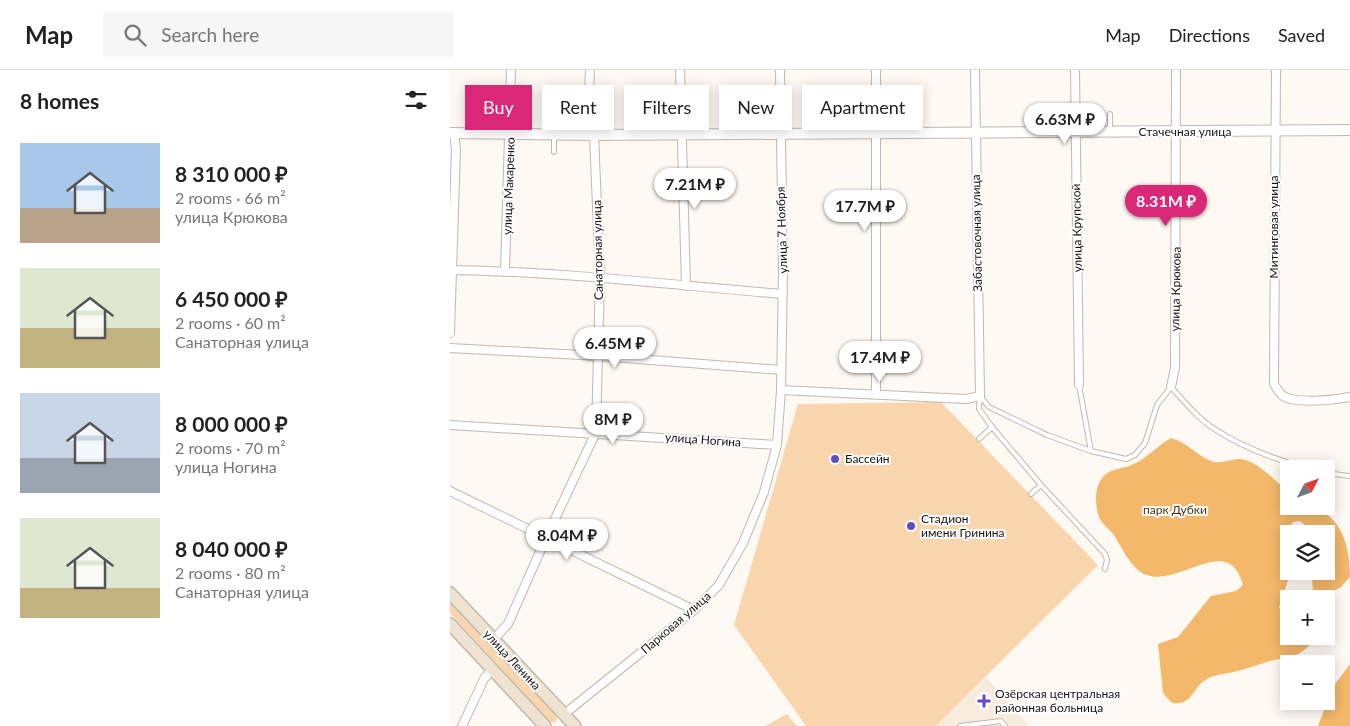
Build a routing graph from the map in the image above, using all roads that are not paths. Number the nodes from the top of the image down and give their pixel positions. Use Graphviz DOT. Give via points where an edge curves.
graph roads {
  1 [pos="511,70"];
  2 [pos="590,70"];
  3 [pos="680,70"];
  4 [pos="780,70"];
  5 [pos="876,70"];
  6 [pos="975,70"];
  7 [pos="1075,70"];
  8 [pos="1176,70"];
  9 [pos="1276,70"];
  10 [pos="1110,114"];
  11 [pos="549,130"];
  12 [pos="1350,130"];
  13 [pos="975,131"];
  14 [pos="1178,132"];
  15 [pos="1276,132"];
  16 [pos="452,133"];
  17 [pos="780,133"];
  18 [pos="876,133"];
  19 [pos="1076,133"];
  20 [pos="1110,133"];
  21 [pos="511,134"];
  22 [pos="550,134"];
  23 [pos="591,134"];
  24 [pos="681,134"];
  25 [pos="554,152"];
  26 [pos="454,270"];
  27 [pos="505,271"];
  28 [pos="600,278"];
  29 [pos="686,286"];
  30 [pos="783,294"];
  31 [pos="450,333"];
  32 [pos="450,348"];
  33 [pos="599,356"];
  34 [pos="781,370"];
  35 [pos="1079,385"];
  36 [pos="1171,386"];
  37 [pos="781,390"];
  38 [pos="876,394"];
  39 [pos="980,396"];
  40 [pos="1350,398"];
  41 [pos="450,425"];
  42 [pos="992,427"];
  43 [pos="596,432"];
  44 [pos="979,439"];
  45 [pos="777,445"];
  46 [pos="1091,451"];
  47 [pos="1280,460"];
  48 [pos="1335,474"];
  49 [pos="1350,476"];
  50 [pos="1041,485"];
  51 [pos="450,491"];
  52 [pos="1031,494"];
  53 [pos="546,538"];
  54 [pos="1105,569"];
  55 [pos="450,593"];
  56 [pos="694,610"];
  57 [pos="450,624"];
  58 [pos="493,640"];
  59 [pos="492,669"];
  60 [pos="562,720"];
  61 [pos="462,726"];
  62 [pos="545,726"];
  63 [pos="575,726"];
  64 [pos="960,726"];
  65 [pos="1005,726"];
  1 -- 21 [label="street, улица Макаренко"];
  2 -- 23 [label="street, Санаторная улица"];
  3 -- 24 [label="street"];
  4 -- 17 [label="street, улица 7 Ноября"];
  5 -- 18 [label="street"];
  6 -- 13 [label="street, Забастовочная улица"];
  7 -- 19 [label="street, улица Крупской"];
  8 -- 14 [label="street, улица Крюкова"];
  9 -- 15 [label="street, Митинговая улица"];
  10 -- 20 [label="lane"];
  11 -- 22 [label="lane"];
  12 -- 15 [label="street, Стачечная улица"];
  13 -- 18 [label="street, Стачечная улица"];
  13 -- 19 [label="street, Стачечная улица"];
  13 -- 39 [label="street, Забастовочная улица"];
  14 -- 15 [label="street, Стачечная улица"];
  14 -- 20 [label="street, Стачечная улица"];
  14 -- 36 [label="street, улица Крюкова" via="1175,368"];
  15 -- 40 [label="street, Митинговая улица" via="1274,384 1279,393 1294,400"];
  16 -- 21 [label="street, Стачечная улица"];
  16 -- 26 [label="street"];
  17 -- 18 [label="street, Стачечная улица"];
  17 -- 24 [label="street, Стачечная улица"];
  17 -- 30 [label="street, улица 7 Ноября"];
  18 -- 38 [label="street"];
  19 -- 20 [label="street, Стачечная улица"];
  19 -- 35 [label="street, улица Крупской"];
  21 -- 22 [label="street, Стачечная улица"];
  21 -- 27 [label="street, улица Макаренко"];
  22 -- 23 [label="street, Стачечная улица"];
  22 -- 25 [label="lane"];
  23 -- 24 [label="street, Стачечная улица"];
  23 -- 28 [label="street, Санаторная улица"];
  24 -- 29 [label="street"];
  26 -- 27 [label="street"];
  26 -- 31 [label="street"];
  27 -- 28 [label="street"];
  28 -- 29 [label="street"];
  28 -- 33 [label="street, Санаторная улица"];
  29 -- 30 [label="street"];
  30 -- 34 [label="street, улица 7 Ноября"];
  32 -- 33 [label="street"];
  33 -- 34 [label="street"];
  33 -- 43 [label="street, Санаторная улица"];
  34 -- 37 [label="street, улица 7 Ноября"];
  35 -- 46 [label="lane"];
  36 -- 46 [label="lane" via="1157,405 1145,443 1135,456 1126,459"];
  36 -- 47 [label="lane" via="1198,416 1216,430"];
  37 -- 38 [label="street"];
  37 -- 45 [label="street, Парковая улица"];
  38 -- 39 [label="street"];
  39 -- 42 [label="lane" via="980,409"];
  39 -- 46 [label="lane" via="997,412"];
  41 -- 43 [label="street, улица Ногина"];
  42 -- 44 [label="lane"];
  42 -- 50 [label="lane"];
  43 -- 45 [label="street, улица Ногина"];
  43 -- 53 [label="street, Санаторная улица"];
  45 -- 56 [label="street, Парковая улица" via="764,492 743,543 719,585"];
  48 -- 49 [label="lane"];
  50 -- 52 [label="lane"];
  50 -- 54 [label="lane" via="1105,554"];
  51 -- 53 [label="street"];
  53 -- 56 [label="street"];
  53 -- 58 [label="street, Санаторная улица" via="508,624"];
  55 -- 58 [label="main road, улица Ленина"];
  56 -- 60 [label="street, Парковая улица"];
  57 -- 59 [label="main road, улица Ленина"];
  58 -- 60 [label="main road, улица Ленина"];
  59 -- 61 [label="street"];
  59 -- 62 [label="main road, улица Ленина"];
  60 -- 63 [label="main road, улица Ленина"];
  64 -- 65 [label="lane" via="1001,721"];
}
